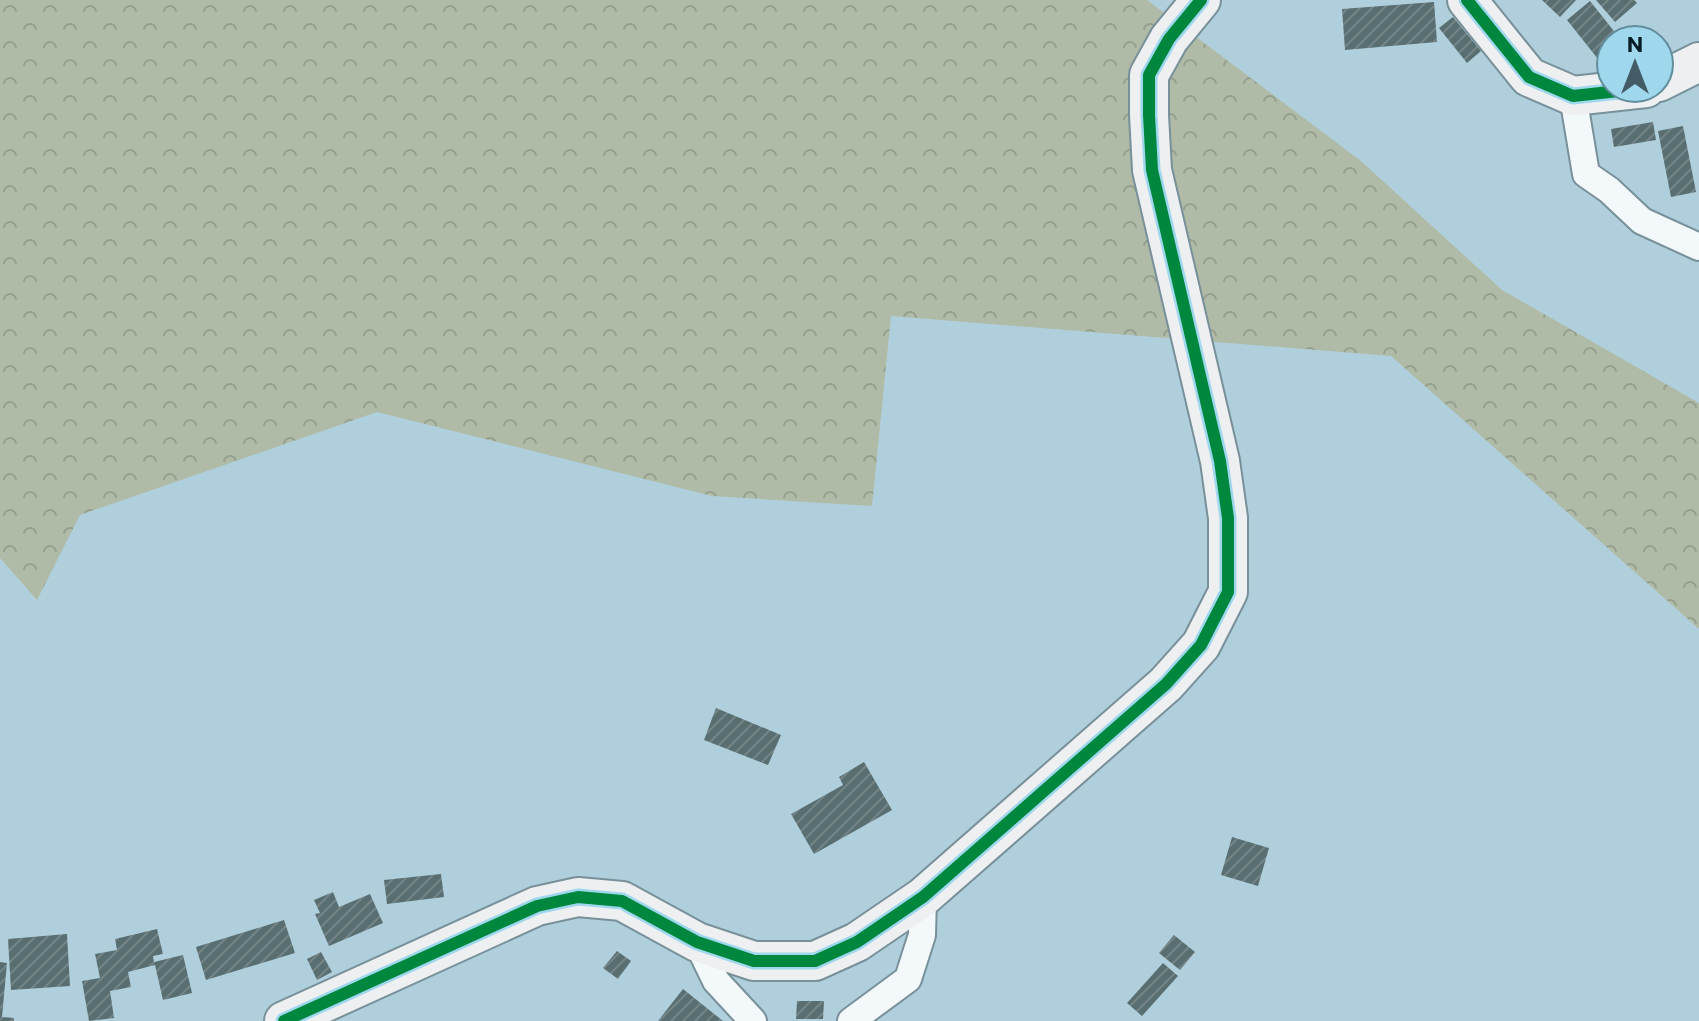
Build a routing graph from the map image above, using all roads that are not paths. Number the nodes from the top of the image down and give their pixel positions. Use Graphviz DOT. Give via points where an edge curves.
graph roads {
  1 [pos="1201,0"];
  2 [pos="1467,0"];
  3 [pos="1699,62"];
  4 [pos="1675,74"];
  5 [pos="1595,94"];
  6 [pos="1573,96"];
  7 [pos="1699,247"];
  8 [pos="923,897"];
  9 [pos="697,942"];
  10 [pos="284,1021"];
  11 [pos="753,1021"];
  12 [pos="851,1021"];
  1 -- 8 [label="street" via="1169,39 1149,75 1149,115 1152,170 1220,461 1228,518 1228,592 1201,645 1166,684"];
  2 -- 6 [label="street" via="1529,77"];
  3 -- 4 [label="street"];
  5 -- 6 [label="street"];
  6 -- 7 [label="street" via="1586,174 1642,221"];
  8 -- 9 [label="street" via="857,942 815,961 754,961"];
  8 -- 12 [label="street" via="922,935 908,979"];
  9 -- 10 [label="street" via="622,901 578,897 537,906"];
  9 -- 11 [label="street" via="716,981"];
}
